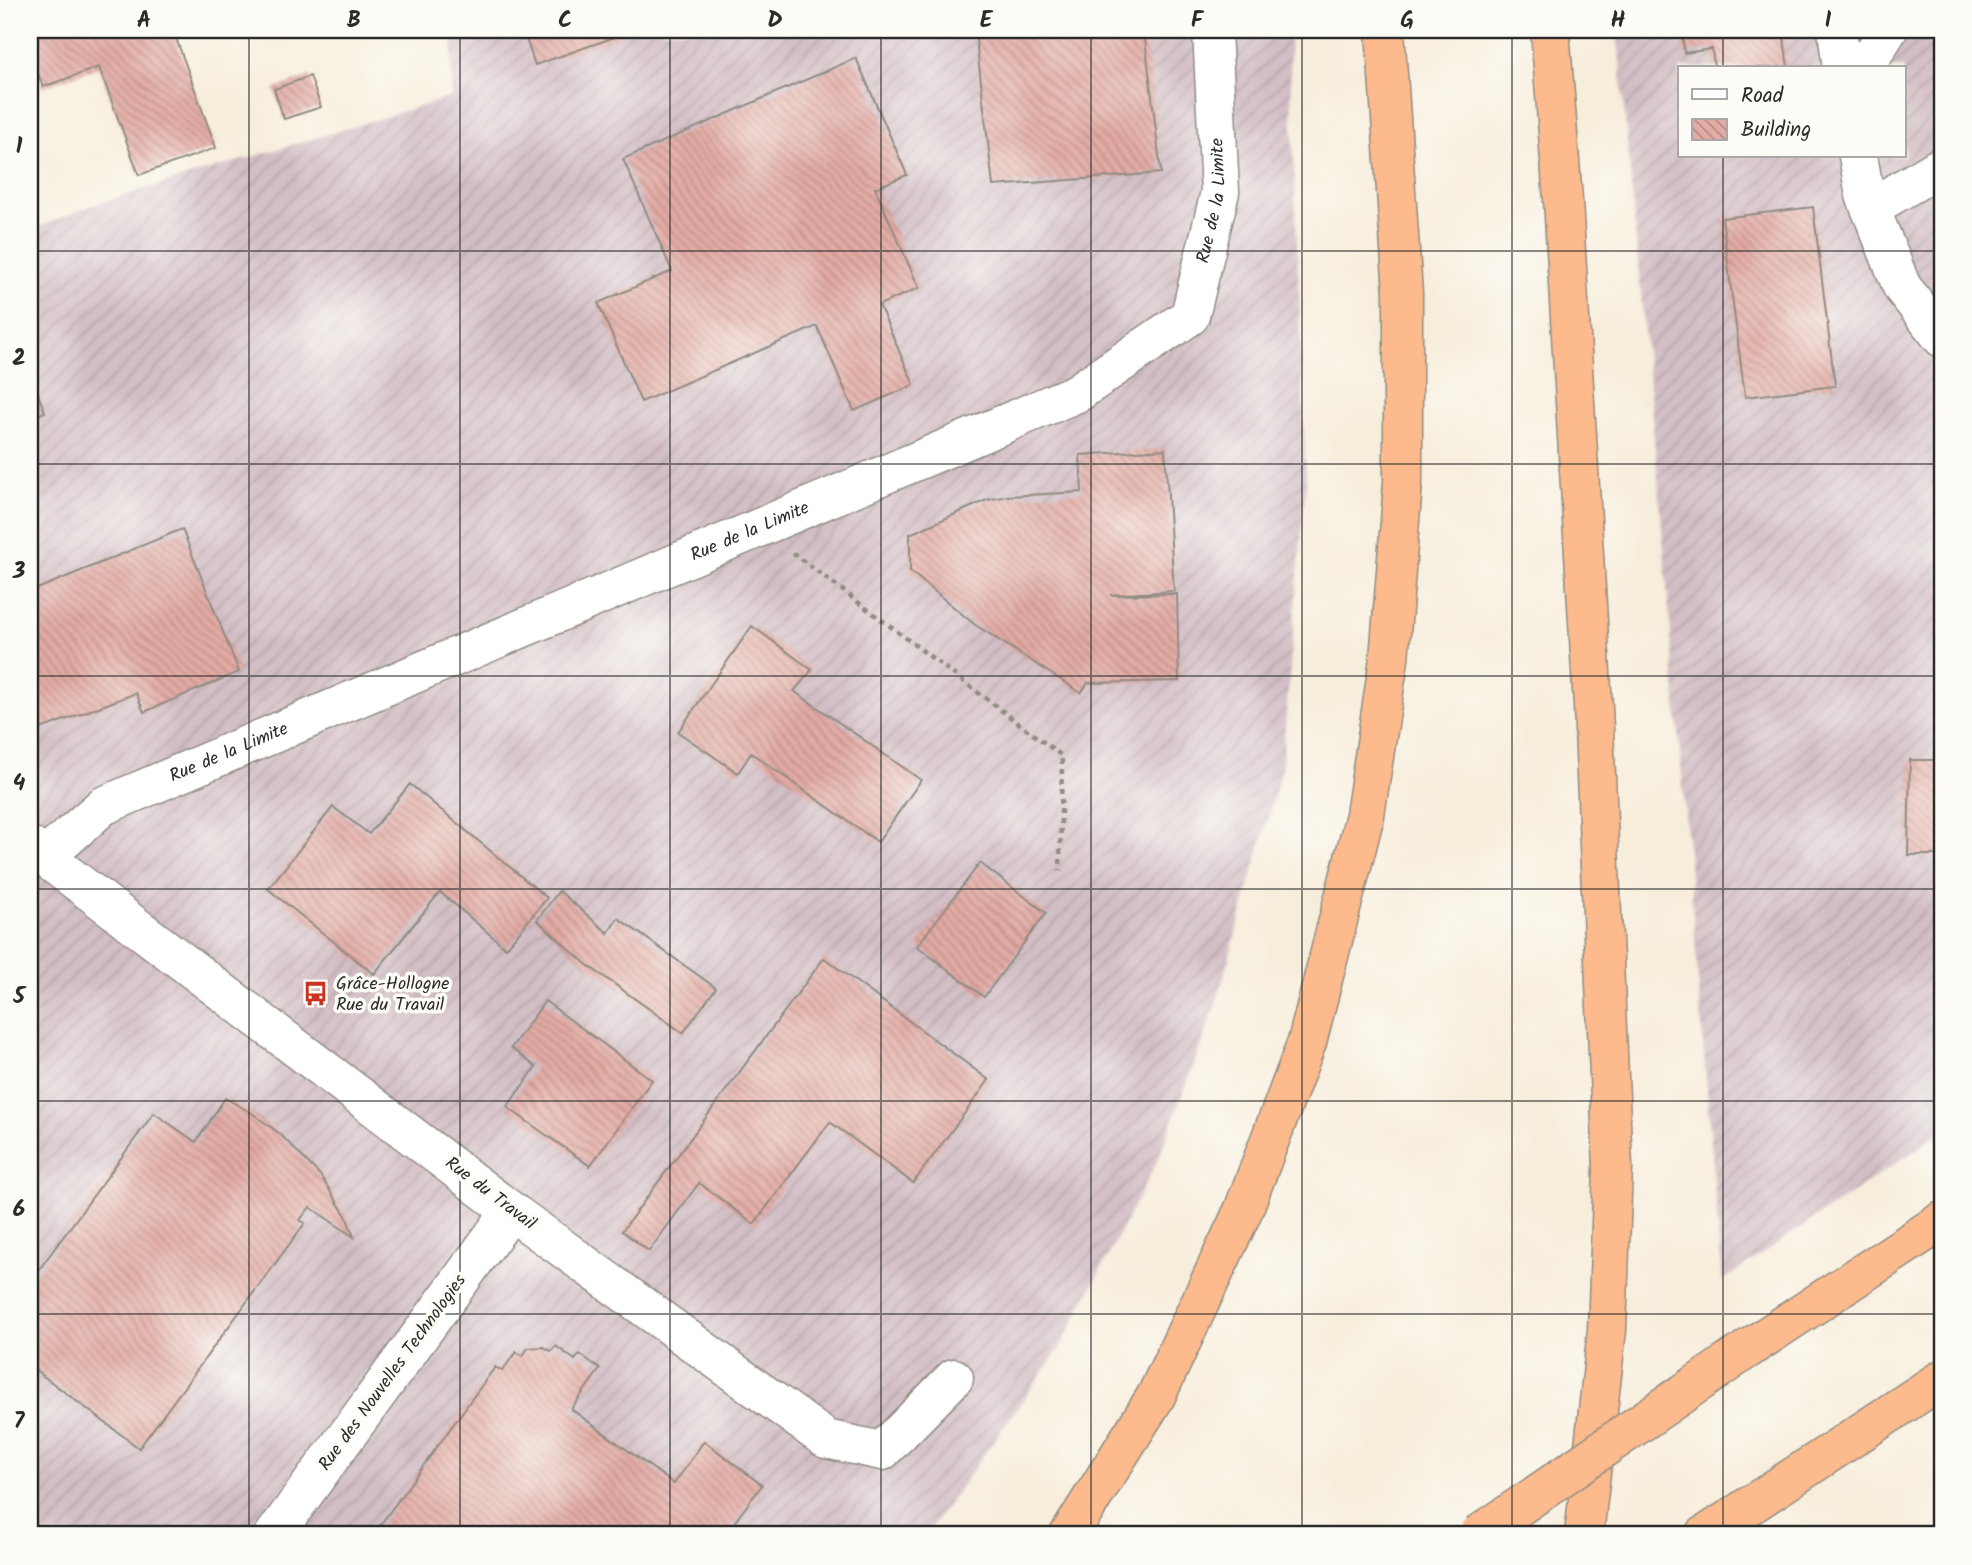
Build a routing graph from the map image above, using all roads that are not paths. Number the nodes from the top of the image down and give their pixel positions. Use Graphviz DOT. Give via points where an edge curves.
graph roads {
  1 [pos="1212,30"];
  2 [pos="1385,30"];
  3 [pos="1550,30"];
  4 [pos="1838,30"];
  5 [pos="1888,30"];
  6 [pos="1842,66"];
  7 [pos="1865,66"];
  8 [pos="1858,158"];
  9 [pos="1942,166"];
  10 [pos="1870,208"];
  11 [pos="1942,338"];
  12 [pos="38,852"];
  13 [pos="511,1211"];
  14 [pos="1942,1221"];
  15 [pos="954,1378"];
  16 [pos="1942,1379"];
  17 [pos="1713,1530"];
  18 [pos="274,1535"];
  19 [pos="1069,1535"];
  20 [pos="1478,1535"];
  21 [pos="1584,1535"];
  1 -- 12 [label="street, Rue de la Limite" via="1220,192 1190,316 1077,393 103,806"];
  2 -- 19 [label="highway" via="1403,293 1403,483 1389,659 1365,815 1307,1042 1244,1211 1156,1396"];
  3 -- 21 [label="highway" via="1593,706 1613,1168 1607,1330"];
  4 -- 6 [label="street"];
  5 -- 7 [label="street"];
  8 -- 10 [label="street"];
  9 -- 10 [label="street"];
  10 -- 11 [label="street" via="1902,287"];
  12 -- 13 [label="street, Rue du Travail"];
  13 -- 15 [label="street, Rue du Travail" via="826,1439 881,1451"];
  13 -- 18 [label="street, Rue des Nouvelles Technologies"];
  14 -- 20 [label="highway, bridge"];
  16 -- 17 [label="highway"];
}
